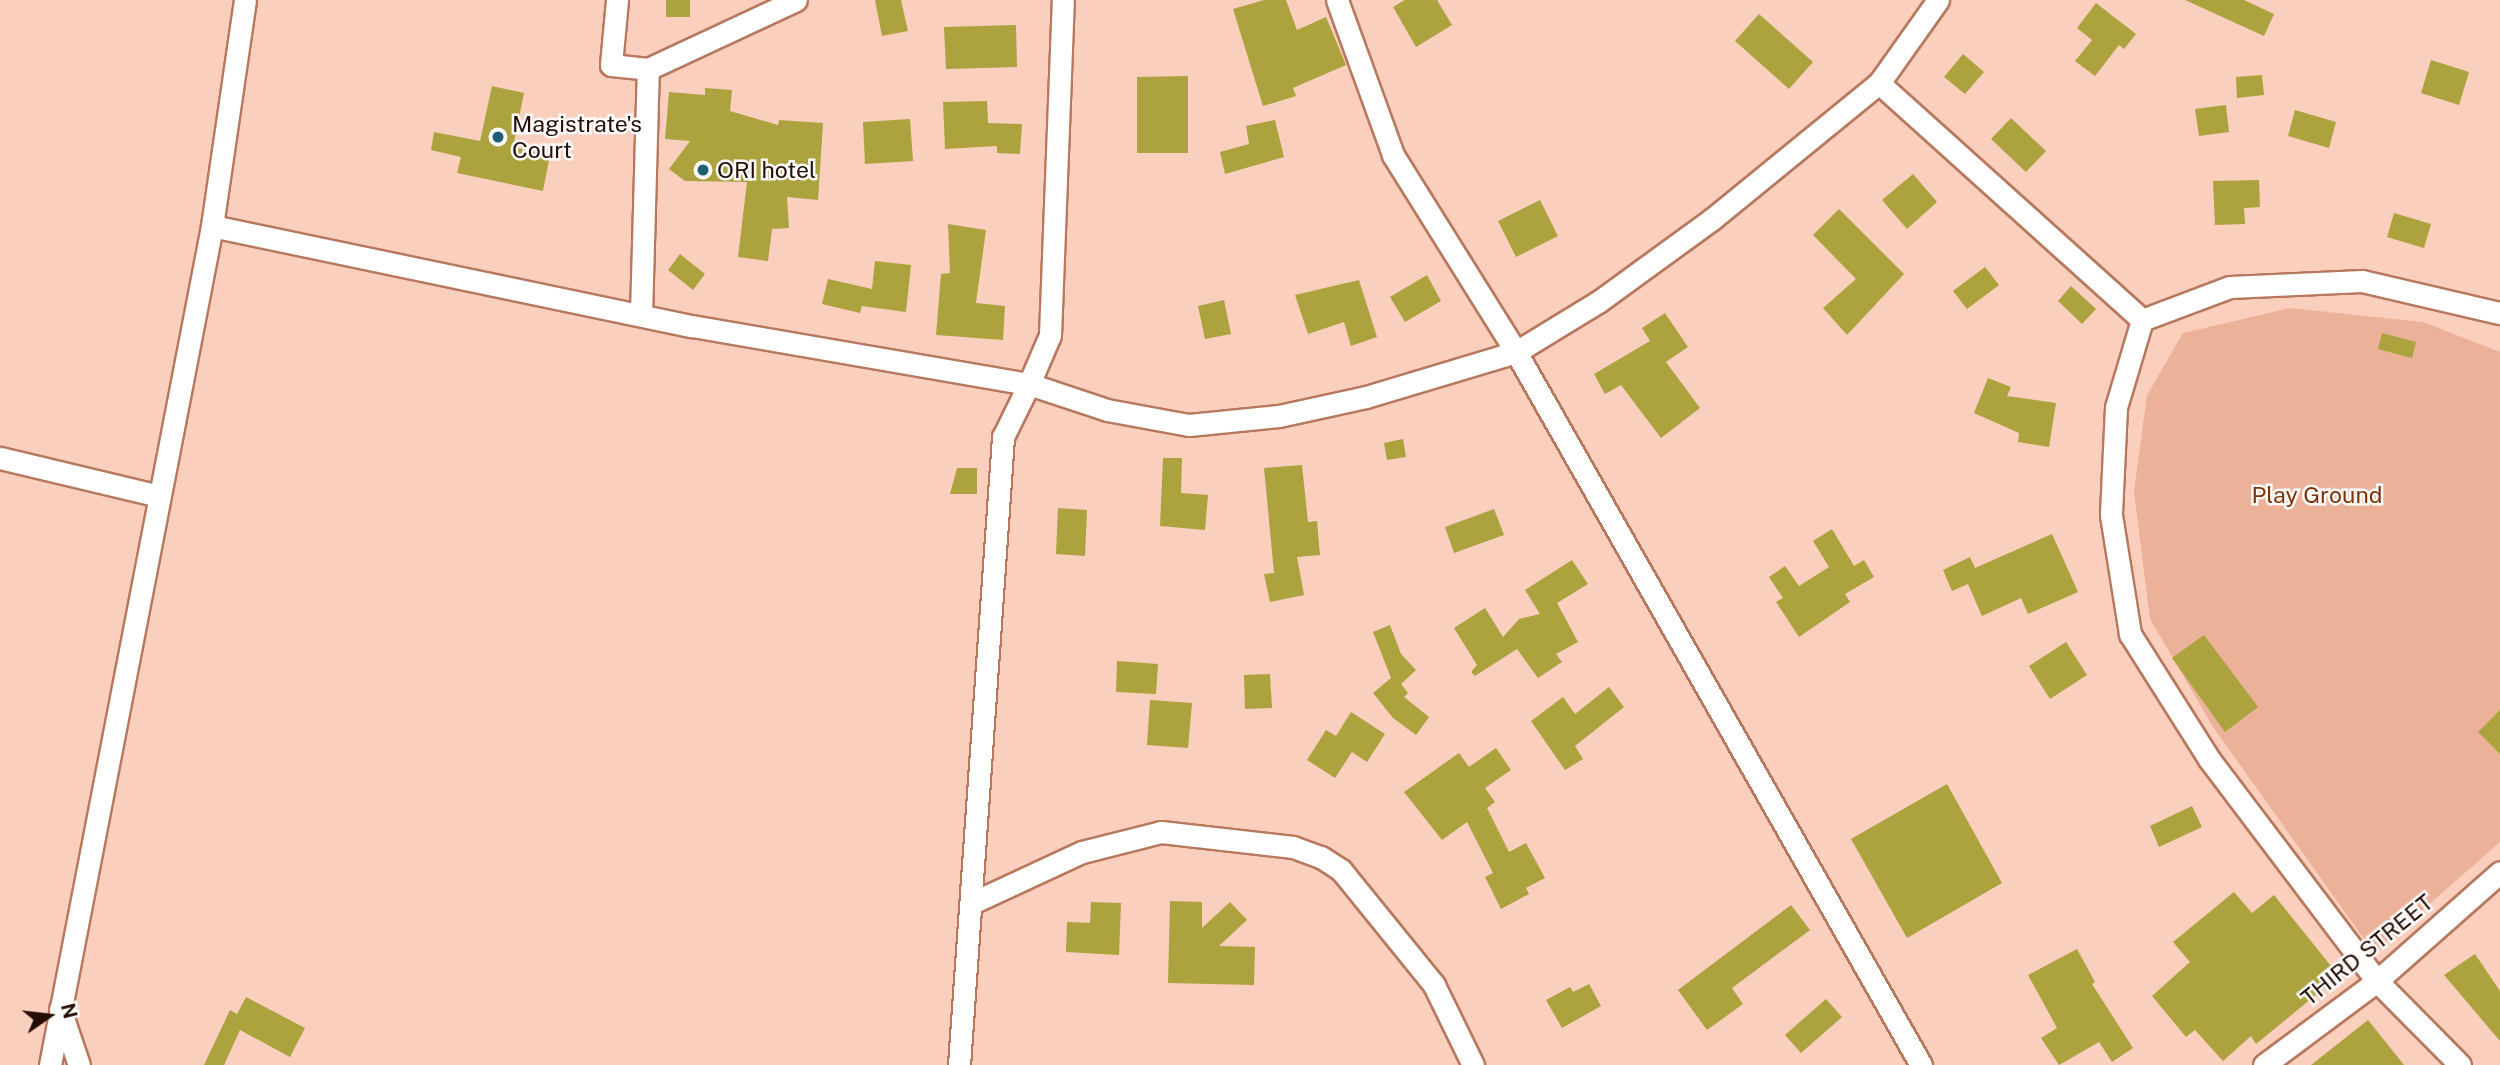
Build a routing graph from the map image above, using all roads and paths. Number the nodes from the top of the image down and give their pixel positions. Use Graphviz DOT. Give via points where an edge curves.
graph roads {
  1 [pos="245,0"];
  2 [pos="617,0"];
  3 [pos="796,0"];
  4 [pos="1063,0"];
  5 [pos="1336,0"];
  6 [pos="1938,0"];
  7 [pos="648,69"];
  8 [pos="1879,83"];
  9 [pos="212,226"];
  10 [pos="2500,313"];
  11 [pos="641,315"];
  12 [pos="2142,320"];
  13 [pos="1516,352"];
  14 [pos="1028,384"];
  15 [pos="0,458"];
  16 [pos="159,496"];
  17 [pos="2500,872"];
  18 [pos="972,903"];
  19 [pos="2377,981"];
  20 [pos="59,1007"];
  21 [pos="50,1065"];
  22 [pos="79,1065"];
  23 [pos="959,1065"];
  24 [pos="1473,1065"];
  25 [pos="1921,1065"];
  26 [pos="2264,1065"];
  27 [pos="2460,1065"];
  1 -- 9 [label="street"];
  2 -- 7 [label="street" via="611,65"];
  3 -- 7 [label="street"];
  4 -- 14 [label="street" via="1050,335"];
  5 -- 13 [label="street" via="1393,155"];
  6 -- 8 [label="street"];
  7 -- 11 [label="street"];
  8 -- 12 [label="street"];
  8 -- 13 [label="street" via="1711,220 1598,302"];
  9 -- 11 [label="street"];
  9 -- 16 [label="street"];
  10 -- 12 [label="street" via="2362,281 2230,287"];
  11 -- 14 [label="street"];
  12 -- 19 [label="street" via="2116,407 2110,515 2130,634 2209,759"];
  13 -- 14 [label="street" via="1366,397 1279,416 1189,425 1107,410"];
  13 -- 25 [label="street"];
  14 -- 18 [label="street" via="1003,438"];
  15 -- 16 [label="street"];
  16 -- 20 [label="street"];
  17 -- 19 [label="street, THIRD STREET"];
  18 -- 23 [label="street"];
  18 -- 24 [label="street" via="1082,852 1161,832 1293,847 1341,870 1434,985"];
  19 -- 26 [label="street, THIRD STREET"];
  19 -- 27 [label="street"];
  20 -- 21 [label="street"];
  20 -- 22 [label="street"];
}
